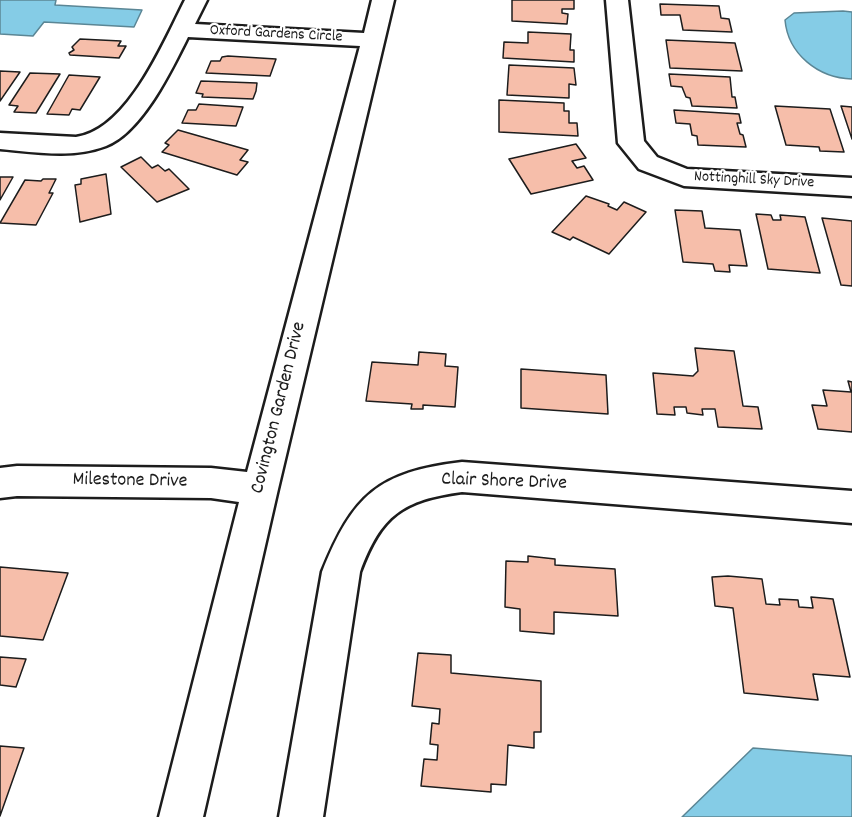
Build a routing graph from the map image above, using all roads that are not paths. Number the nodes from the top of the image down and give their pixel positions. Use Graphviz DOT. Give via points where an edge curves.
graph roads {
  1 [pos="617,0"];
  2 [pos="201,6"];
  3 [pos="372,19"];
  4 [pos="180,30"];
  5 [pos="0,141"];
  6 [pos="852,187"];
  7 [pos="0,483"];
  8 [pos="260,489"];
  9 [pos="852,507"];
  10 [pos="181,817"];
  11 [pos="301,817"];
  1 -- 6 [label="street, Nottinghill Sky Drive" via="631,143 648,163 684,177"];
  2 -- 4 [label="street, Oxford Gardens Circle"];
  3 -- 4 [label="street, Oxford Gardens Circle"];
  3 -- 8 [label="street, Covington Garden Drive"];
  4 -- 5 [label="street, Oxford Gardens Circle" via="145,92 122,124 107,135 89,143"];
  7 -- 8 [label="street, Milestone Drive" via="211,483"];
  8 -- 10 [label="street, Covington Garden Drive"];
  9 -- 11 [label="street, Clair Shore Drive" via="462,477 431,480 382,502 351,543 341,572"];
}
